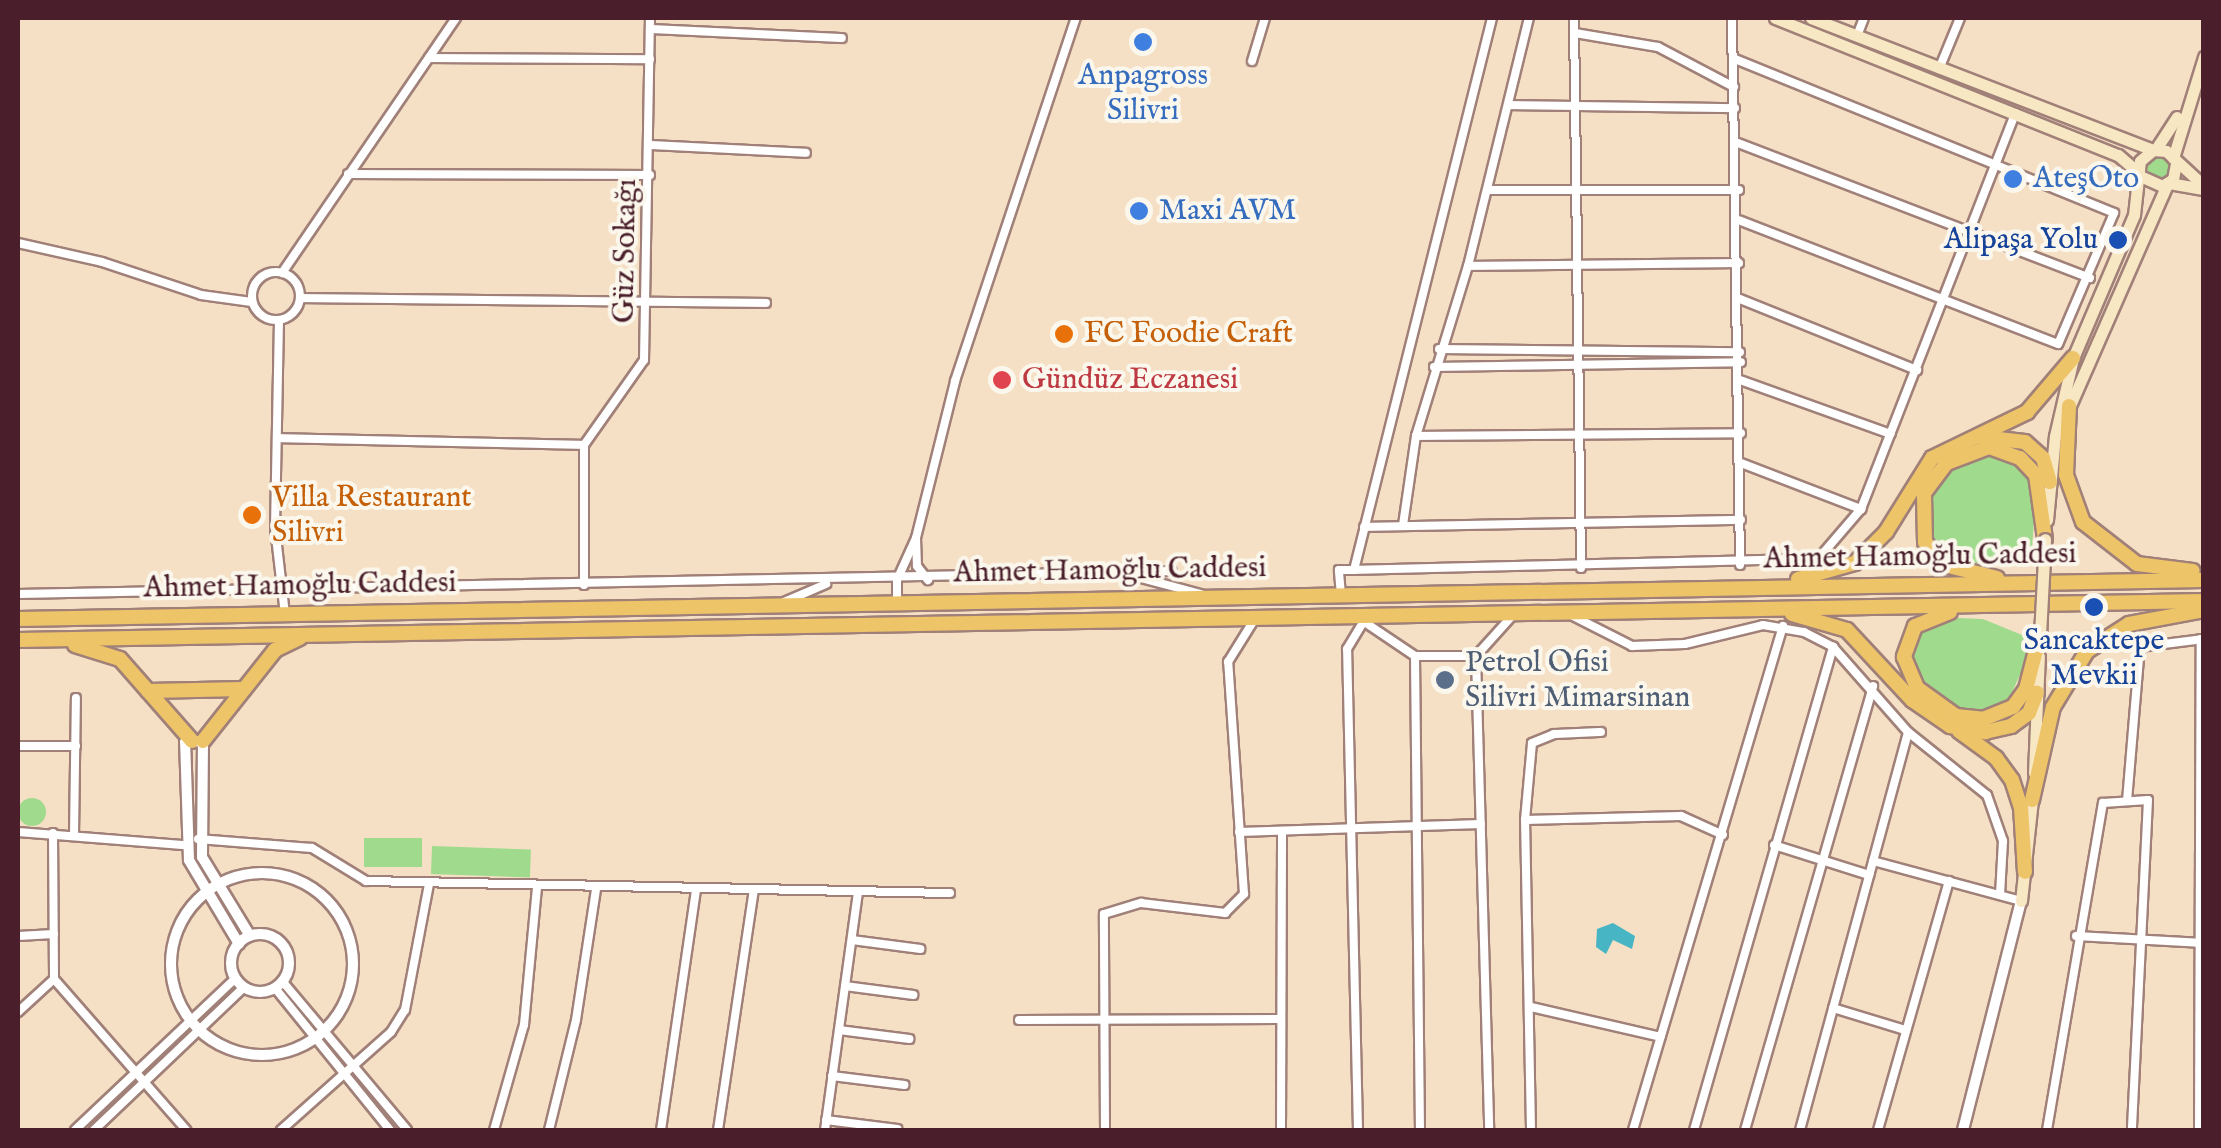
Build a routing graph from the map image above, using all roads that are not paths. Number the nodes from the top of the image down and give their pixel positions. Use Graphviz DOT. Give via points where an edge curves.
graph roads {
  1 [pos="456,18"];
  2 [pos="650,18"];
  3 [pos="1076,18"];
  4 [pos="1265,18"];
  5 [pos="1492,18"];
  6 [pos="1529,18"];
  7 [pos="1574,18"];
  8 [pos="1732,18"];
  9 [pos="1775,18"];
  10 [pos="1811,18"];
  11 [pos="1864,18"];
  12 [pos="1960,18"];
  13 [pos="650,28"];
  14 [pos="1574,33"];
  15 [pos="842,38"];
  16 [pos="1855,41"];
  17 [pos="2204,57"];
  18 [pos="429,58"];
  19 [pos="1734,59"];
  20 [pos="650,60"];
  21 [pos="1252,61"];
  22 [pos="1940,69"];
  23 [pos="1734,86"];
  24 [pos="1509,105"];
  25 [pos="1576,105"];
  26 [pos="2184,105"];
  27 [pos="2017,107"];
  28 [pos="1736,108"];
  29 [pos="1738,143"];
  30 [pos="650,144"];
  31 [pos="2154,150"];
  32 [pos="806,153"];
  33 [pos="2174,161"];
  34 [pos="1998,166"];
  35 [pos="348,174"];
  36 [pos="2140,174"];
  37 [pos="650,176"];
  38 [pos="2168,183"];
  39 [pos="2204,187"];
  40 [pos="1488,190"];
  41 [pos="1739,190"];
  42 [pos="1578,191"];
  43 [pos="1739,220"];
  44 [pos="1971,232"];
  45 [pos="18,243"];
  46 [pos="1739,263"];
  47 [pos="1579,264"];
  48 [pos="1468,266"];
  49 [pos="282,273"];
  50 [pos="2090,278"];
  51 [pos="300,298"];
  52 [pos="1740,299"];
  53 [pos="1944,300"];
  54 [pos="252,302"];
  55 [pos="766,303"];
  56 [pos="650,304"];
  57 [pos="279,320"];
  58 [pos="1439,349"];
  59 [pos="1580,352"];
  60 [pos="1740,352"];
  61 [pos="2073,358"];
  62 [pos="1741,362"];
  63 [pos="1434,367"];
  64 [pos="1580,367"];
  65 [pos="1916,370"];
  66 [pos="1740,380"];
  67 [pos="2069,406"];
  68 [pos="1740,433"];
  69 [pos="1891,434"];
  70 [pos="1416,436"];
  71 [pos="278,438"];
  72 [pos="1580,438"];
  73 [pos="1966,439"];
  74 [pos="584,446"];
  75 [pos="1741,463"];
  76 [pos="2050,482"];
  77 [pos="1861,509"];
  78 [pos="1741,520"];
  79 [pos="1580,523"];
  80 [pos="1403,526"];
  81 [pos="1364,527"];
  82 [pos="916,538"];
  83 [pos="2045,539"];
  84 [pos="1740,564"];
  85 [pos="1582,568"];
  86 [pos="1354,570"];
  87 [pos="1172,571"];
  88 [pos="1104,576"];
  89 [pos="2204,576"];
  90 [pos="897,580"];
  91 [pos="928,580"];
  92 [pos="830,582"];
  93 [pos="2032,584"];
  94 [pos="584,586"];
  95 [pos="1743,586"];
  96 [pos="282,590"];
  97 [pos="18,594"];
  98 [pos="1341,595"];
  99 [pos="1209,598"];
  100 [pos="897,601"];
  101 [pos="2204,601"];
  102 [pos="780,604"];
  103 [pos="2030,605"];
  104 [pos="1727,608"];
  105 [pos="2204,610"];
  106 [pos="1563,611"];
  107 [pos="1514,613"];
  108 [pos="285,616"];
  109 [pos="1258,618"];
  110 [pos="1359,618"];
  111 [pos="18,619"];
  112 [pos="1782,626"];
  113 [pos="329,633"];
  114 [pos="2040,635"];
  115 [pos="2202,639"];
  116 [pos="19,640"];
  117 [pos="1833,648"];
  118 [pos="1414,656"];
  119 [pos="1476,656"];
  120 [pos="1873,686"];
  121 [pos="148,690"];
  122 [pos="244,690"];
  123 [pos="2038,692"];
  124 [pos="76,698"];
  125 [pos="1949,726"];
  126 [pos="1601,732"];
  127 [pos="1908,732"];
  128 [pos="197,741"];
  129 [pos="18,746"];
  130 [pos="76,746"];
  131 [pos="2032,800"];
  132 [pos="2126,801"];
  133 [pos="1525,820"];
  134 [pos="1481,824"];
  135 [pos="1417,826"];
  136 [pos="1353,829"];
  137 [pos="18,832"];
  138 [pos="1239,832"];
  139 [pos="1282,832"];
  140 [pos="53,833"];
  141 [pos="74,835"];
  142 [pos="1723,835"];
  143 [pos="198,839"];
  144 [pos="185,845"];
  145 [pos="1774,846"];
  146 [pos="1823,861"];
  147 [pos="1873,861"];
  148 [pos="2026,872"];
  149 [pos="1869,875"];
  150 [pos="1948,881"];
  151 [pos="217,884"];
  152 [pos="429,884"];
  153 [pos="537,887"];
  154 [pos="596,889"];
  155 [pos="696,890"];
  156 [pos="754,890"];
  157 [pos="204,892"];
  158 [pos="858,892"];
  159 [pos="950,893"];
  160 [pos="2000,895"];
  161 [pos="2021,901"];
  162 [pos="54,934"];
  163 [pos="18,936"];
  164 [pos="250,936"];
  165 [pos="2076,936"];
  166 [pos="852,940"];
  167 [pos="2142,942"];
  168 [pos="2200,943"];
  169 [pos="239,944"];
  170 [pos="920,948"];
  171 [pos="54,979"];
  172 [pos="240,982"];
  173 [pos="279,985"];
  174 [pos="845,986"];
  175 [pos="913,995"];
  176 [pos="1531,1006"];
  177 [pos="1834,1008"];
  178 [pos="18,1012"];
  179 [pos="1104,1019"];
  180 [pos="1279,1019"];
  181 [pos="191,1020"];
  182 [pos="1019,1020"];
  183 [pos="201,1030"];
  184 [pos="839,1030"];
  185 [pos="1905,1030"];
  186 [pos="320,1035"];
  187 [pos="1661,1037"];
  188 [pos="909,1040"];
  189 [pos="354,1066"];
  190 [pos="135,1074"];
  191 [pos="344,1075"];
  192 [pos="832,1076"];
  193 [pos="143,1083"];
  194 [pos="904,1085"];
  195 [pos="826,1120"];
  196 [pos="897,1129"];
  197 [pos="75,1130"];
  198 [pos="94,1130"];
  199 [pos="186,1130"];
  200 [pos="281,1130"];
  201 [pos="390,1130"];
  202 [pos="407,1130"];
  203 [pos="494,1130"];
  204 [pos="549,1130"];
  205 [pos="661,1130"];
  206 [pos="718,1130"];
  207 [pos="825,1130"];
  208 [pos="1105,1130"];
  209 [pos="1281,1130"];
  210 [pos="1358,1130"];
  211 [pos="1420,1130"];
  212 [pos="1489,1130"];
  213 [pos="1530,1130"];
  214 [pos="1633,1130"];
  215 [pos="1694,1130"];
  216 [pos="1745,1130"];
  217 [pos="1800,1130"];
  218 [pos="1878,1130"];
  219 [pos="1963,1130"];
  220 [pos="2047,1130"];
  221 [pos="2132,1130"];
  222 [pos="2198,1130"];
  1 -- 18 [label="street"];
  2 -- 13 [label="street, Güz Sokağı"];
  3 -- 82 [label="street" via="955,381"];
  4 -- 21 [label="street"];
  5 -- 81 [label="street"];
  6 -- 24 [label="street"];
  7 -- 14 [label="street"];
  8 -- 19 [label="street"];
  9 -- 16 [label="main road"];
  10 -- 16 [label="main road"];
  11 -- 16 [label="street"];
  12 -- 22 [label="street"];
  13 -- 15 [label="street"];
  13 -- 20 [label="street, Güz Sokağı"];
  14 -- 23 [label="street" via="1658,47"];
  14 -- 25 [label="street"];
  16 -- 22 [label="main road"];
  16 -- 27 [label="main road"];
  17 -- 26 [label="main road"];
  18 -- 20 [label="street"];
  18 -- 35 [label="street"];
  19 -- 23 [label="street"];
  19 -- 34 [label="street"];
  20 -- 30 [label="street, Güz Sokağı"];
  22 -- 27 [label="main road"];
  23 -- 28 [label="street"];
  24 -- 25 [label="street"];
  24 -- 40 [label="street"];
  25 -- 28 [label="street"];
  25 -- 42 [label="street"];
  26 -- 31 [label="main road"];
  26 -- 33 [label="main road"];
  27 -- 31 [label="main road"];
  27 -- 34 [label="street"];
  27 -- 36 [label="main road" via="2118,155"];
  28 -- 29 [label="street"];
  29 -- 41 [label="street"];
  29 -- 44 [label="street"];
  30 -- 32 [label="street"];
  30 -- 37 [label="street, Güz Sokağı"];
  31 -- 33 [label="main road"];
  31 -- 36 [label="main road" via="2143,156"];
  33 -- 38 [label="main road"];
  33 -- 39 [label="main road"];
  34 -- 44 [label="street"];
  34 -- 50 [label="street" via="2114,213"];
  35 -- 37 [label="street"];
  35 -- 49 [label="street"];
  36 -- 38 [label="main road" via="2152,186"];
  36 -- 61 [label="main road" via="2134,215"];
  37 -- 56 [label="street, Güz Sokağı"];
  38 -- 39 [label="main road"];
  38 -- 67 [label="main road"];
  40 -- 42 [label="street"];
  40 -- 48 [label="street"];
  41 -- 42 [label="street"];
  41 -- 43 [label="street"];
  42 -- 47 [label="street"];
  43 -- 46 [label="street"];
  43 -- 53 [label="street"];
  44 -- 50 [label="street"];
  44 -- 53 [label="street"];
  45 -- 54 [label="street" via="201,295"];
  46 -- 47 [label="street"];
  46 -- 52 [label="street"];
  47 -- 48 [label="street"];
  47 -- 59 [label="street"];
  48 -- 58 [label="street"];
  49 -- 51 [label="street" via="296,282"];
  49 -- 54 [label="street" via="259,279"];
  50 -- 53 [label="street" via="2058,344"];
  51 -- 56 [label="street"];
  51 -- 57 [label="street" via="294,313"];
  52 -- 60 [label="street"];
  52 -- 65 [label="street"];
  53 -- 65 [label="street"];
  54 -- 57 [label="street" via="259,314"];
  55 -- 56 [label="street"];
  56 -- 74 [label="street, Güz Sokağı" via="644,360"];
  57 -- 71 [label="street"];
  58 -- 59 [label="street"];
  58 -- 63 [label="street"];
  59 -- 60 [label="street"];
  59 -- 64 [label="street"];
  60 -- 62 [label="street"];
  61 -- 73 [label="highway" via="2028,412"];
  61 -- 76 [label="main road"];
  62 -- 64 [label="street"];
  62 -- 66 [label="street"];
  63 -- 64 [label="street"];
  63 -- 70 [label="street"];
  64 -- 72 [label="street"];
  65 -- 69 [label="street"];
  66 -- 68 [label="street"];
  66 -- 69 [label="street"];
  67 -- 76 [label="main road"];
  67 -- 89 [label="highway" via="2066,475 2084,522 2137,564"];
  68 -- 72 [label="street"];
  68 -- 75 [label="street"];
  69 -- 77 [label="street"];
  70 -- 72 [label="street"];
  70 -- 80 [label="street"];
  71 -- 74 [label="street"];
  71 -- 96 [label="street" via="275,528"];
  72 -- 79 [label="street"];
  73 -- 76 [label="highway" via="2025,442 2043,458"];
  73 -- 95 [label="highway" via="1932,458 1879,542 1855,563"];
  74 -- 94 [label="street"];
  75 -- 77 [label="street"];
  75 -- 78 [label="street"];
  76 -- 83 [label="main road"];
  77 -- 84 [label="street" via="1818,559"];
  78 -- 79 [label="street"];
  78 -- 84 [label="street"];
  79 -- 80 [label="street"];
  79 -- 85 [label="street"];
  80 -- 81 [label="street"];
  81 -- 86 [label="street"];
  82 -- 90 [label="street"];
  82 -- 91 [label="street" via="917,566"];
  83 -- 93 [label="highway" via="2036,474 2012,454 1989,448 1964,453 1929,482 1920,529 1938,558 1960,571"];
  83 -- 114 [label="main road, bridge"];
  84 -- 85 [label="street"];
  85 -- 86 [label="street"];
  86 -- 98 [label="street" via="1340,570"];
  87 -- 88 [label="street"];
  88 -- 91 [label="street"];
  88 -- 99 [label="street" via="1155,578"];
  89 -- 93 [label="highway, Ahmet Hamoğlu Caddesi"];
  90 -- 91 [label="street"];
  90 -- 92 [label="street"];
  90 -- 100 [label="street"];
  92 -- 94 [label="street"];
  92 -- 102 [label="street"];
  93 -- 95 [label="highway, Ahmet Hamoğlu Caddesi"];
  94 -- 96 [label="street"];
  95 -- 98 [label="highway, Ahmet Hamoğlu Caddesi"];
  96 -- 97 [label="street"];
  96 -- 108 [label="street"];
  98 -- 99 [label="highway, Ahmet Hamoğlu Caddesi"];
  99 -- 100 [label="highway, Ahmet Hamoğlu Caddesi"];
  100 -- 102 [label="highway, Ahmet Hamoğlu Caddesi"];
  101 -- 103 [label="highway, Ahmet Hamoğlu Caddesi"];
  102 -- 108 [label="highway, Ahmet Hamoğlu Caddesi"];
  103 -- 104 [label="highway, Ahmet Hamoğlu Caddesi"];
  103 -- 114 [label="highway" via="1923,620 1906,646 1906,669 1944,711 1994,717 2022,698"];
  104 -- 106 [label="highway, Ahmet Hamoğlu Caddesi"];
  104 -- 125 [label="highway" via="1815,618 1846,630 1912,700"];
  105 -- 131 [label="highway" via="2129,624 2087,651 2053,707"];
  106 -- 107 [label="highway, Ahmet Hamoğlu Caddesi"];
  106 -- 112 [label="street" via="1600,636 1649,647 1745,626"];
  107 -- 110 [label="highway, Ahmet Hamoğlu Caddesi"];
  107 -- 119 [label="street"];
  108 -- 111 [label="highway, Ahmet Hamoğlu Caddesi"];
  109 -- 110 [label="highway, Ahmet Hamoğlu Caddesi"];
  109 -- 113 [label="highway, Ahmet Hamoğlu Caddesi"];
  109 -- 138 [label="street" via="1234,642 1228,662"];
  110 -- 118 [label="street"];
  110 -- 136 [label="street" via="1347,650"];
  112 -- 117 [label="street"];
  112 -- 142 [label="street"];
  113 -- 116 [label="highway, Ahmet Hamoğlu Caddesi"];
  113 -- 122 [label="highway" via="296,638 275,650"];
  114 -- 123 [label="main road"];
  115 -- 132 [label="street" via="2140,647"];
  115 -- 168 [label="street"];
  116 -- 121 [label="highway" via="103,651 120,659"];
  117 -- 120 [label="street"];
  117 -- 145 [label="street"];
  118 -- 119 [label="street"];
  118 -- 135 [label="street"];
  119 -- 134 [label="street"];
  120 -- 127 [label="street"];
  120 -- 146 [label="street"];
  121 -- 122 [label="highway"];
  121 -- 128 [label="highway"];
  122 -- 128 [label="highway"];
  123 -- 125 [label="highway" via="2029,713 2011,726 1985,732"];
  123 -- 131 [label="main road"];
  124 -- 130 [label="street"];
  125 -- 148 [label="highway" via="1988,751 2012,780"];
  126 -- 133 [label="street" via="1554,734 1532,743"];
  127 -- 147 [label="street"];
  127 -- 160 [label="street" via="1986,795 2003,841"];
  128 -- 143 [label="street"];
  128 -- 144 [label="street" via="185,742"];
  129 -- 130 [label="street"];
  130 -- 141 [label="street"];
  131 -- 148 [label="main road"];
  132 -- 165 [label="street" via="2103,803"];
  132 -- 167 [label="street" via="2148,800"];
  133 -- 142 [label="street" via="1681,816"];
  133 -- 176 [label="street"];
  134 -- 135 [label="street"];
  134 -- 212 [label="street"];
  135 -- 136 [label="street"];
  135 -- 211 [label="street"];
  136 -- 139 [label="street"];
  136 -- 210 [label="street"];
  137 -- 140 [label="street"];
  138 -- 139 [label="street"];
  138 -- 179 [label="street" via="1244,894 1225,913 1141,903 1104,914"];
  139 -- 180 [label="street"];
  140 -- 141 [label="street"];
  140 -- 162 [label="street"];
  141 -- 144 [label="street"];
  142 -- 187 [label="street"];
  143 -- 151 [label="street"];
  143 -- 152 [label="street" via="312,848 366,881"];
  144 -- 157 [label="street"];
  145 -- 146 [label="street"];
  145 -- 215 [label="street"];
  146 -- 149 [label="street"];
  146 -- 216 [label="street"];
  147 -- 149 [label="street"];
  147 -- 150 [label="street"];
  148 -- 161 [label="main road"];
  149 -- 177 [label="street"];
  150 -- 160 [label="street"];
  150 -- 185 [label="street"];
  151 -- 157 [label="street"];
  151 -- 164 [label="street"];
  151 -- 186 [label="street" via="252,872 284,876 318,892 337,913 353,975 347,998"];
  152 -- 153 [label="street"];
  152 -- 189 [label="street" via="405,1010"];
  153 -- 154 [label="street"];
  153 -- 203 [label="street" via="524,1026"];
  154 -- 155 [label="street"];
  154 -- 204 [label="street" via="576,1020"];
  155 -- 156 [label="street"];
  155 -- 205 [label="street"];
  156 -- 158 [label="street"];
  156 -- 206 [label="street"];
  157 -- 169 [label="street"];
  157 -- 181 [label="street" via="182,918 170,960 176,997"];
  158 -- 159 [label="street"];
  158 -- 166 [label="street"];
  160 -- 161 [label="street"];
  161 -- 219 [label="street"];
  162 -- 163 [label="street"];
  162 -- 171 [label="street"];
  164 -- 169 [label="street"];
  164 -- 173 [label="street" via="269,936 284,946 290,965"];
  165 -- 167 [label="street"];
  165 -- 220 [label="street"];
  166 -- 170 [label="street"];
  166 -- 174 [label="street"];
  167 -- 168 [label="street"];
  167 -- 221 [label="street"];
  168 -- 222 [label="street"];
  169 -- 172 [label="street" via="232,960"];
  171 -- 178 [label="street"];
  171 -- 190 [label="street"];
  172 -- 173 [label="street"];
  172 -- 181 [label="street"];
  172 -- 183 [label="street"];
  173 -- 186 [label="street"];
  174 -- 175 [label="street"];
  174 -- 184 [label="street"];
  176 -- 187 [label="street"];
  176 -- 213 [label="street"];
  177 -- 185 [label="street"];
  177 -- 217 [label="street"];
  179 -- 180 [label="street"];
  179 -- 182 [label="street"];
  179 -- 208 [label="street"];
  180 -- 209 [label="street"];
  181 -- 183 [label="street"];
  181 -- 190 [label="street"];
  183 -- 186 [label="street" via="251,1056 291,1053"];
  183 -- 193 [label="street"];
  184 -- 188 [label="street"];
  184 -- 192 [label="street"];
  185 -- 218 [label="street"];
  186 -- 189 [label="street"];
  186 -- 191 [label="street"];
  187 -- 214 [label="street"];
  189 -- 191 [label="street"];
  189 -- 202 [label="street"];
  190 -- 193 [label="street"];
  190 -- 197 [label="street"];
  191 -- 200 [label="street"];
  191 -- 201 [label="street"];
  192 -- 194 [label="street"];
  192 -- 195 [label="street"];
  193 -- 198 [label="street"];
  193 -- 199 [label="street"];
  195 -- 196 [label="street"];
  195 -- 207 [label="street"];
}
